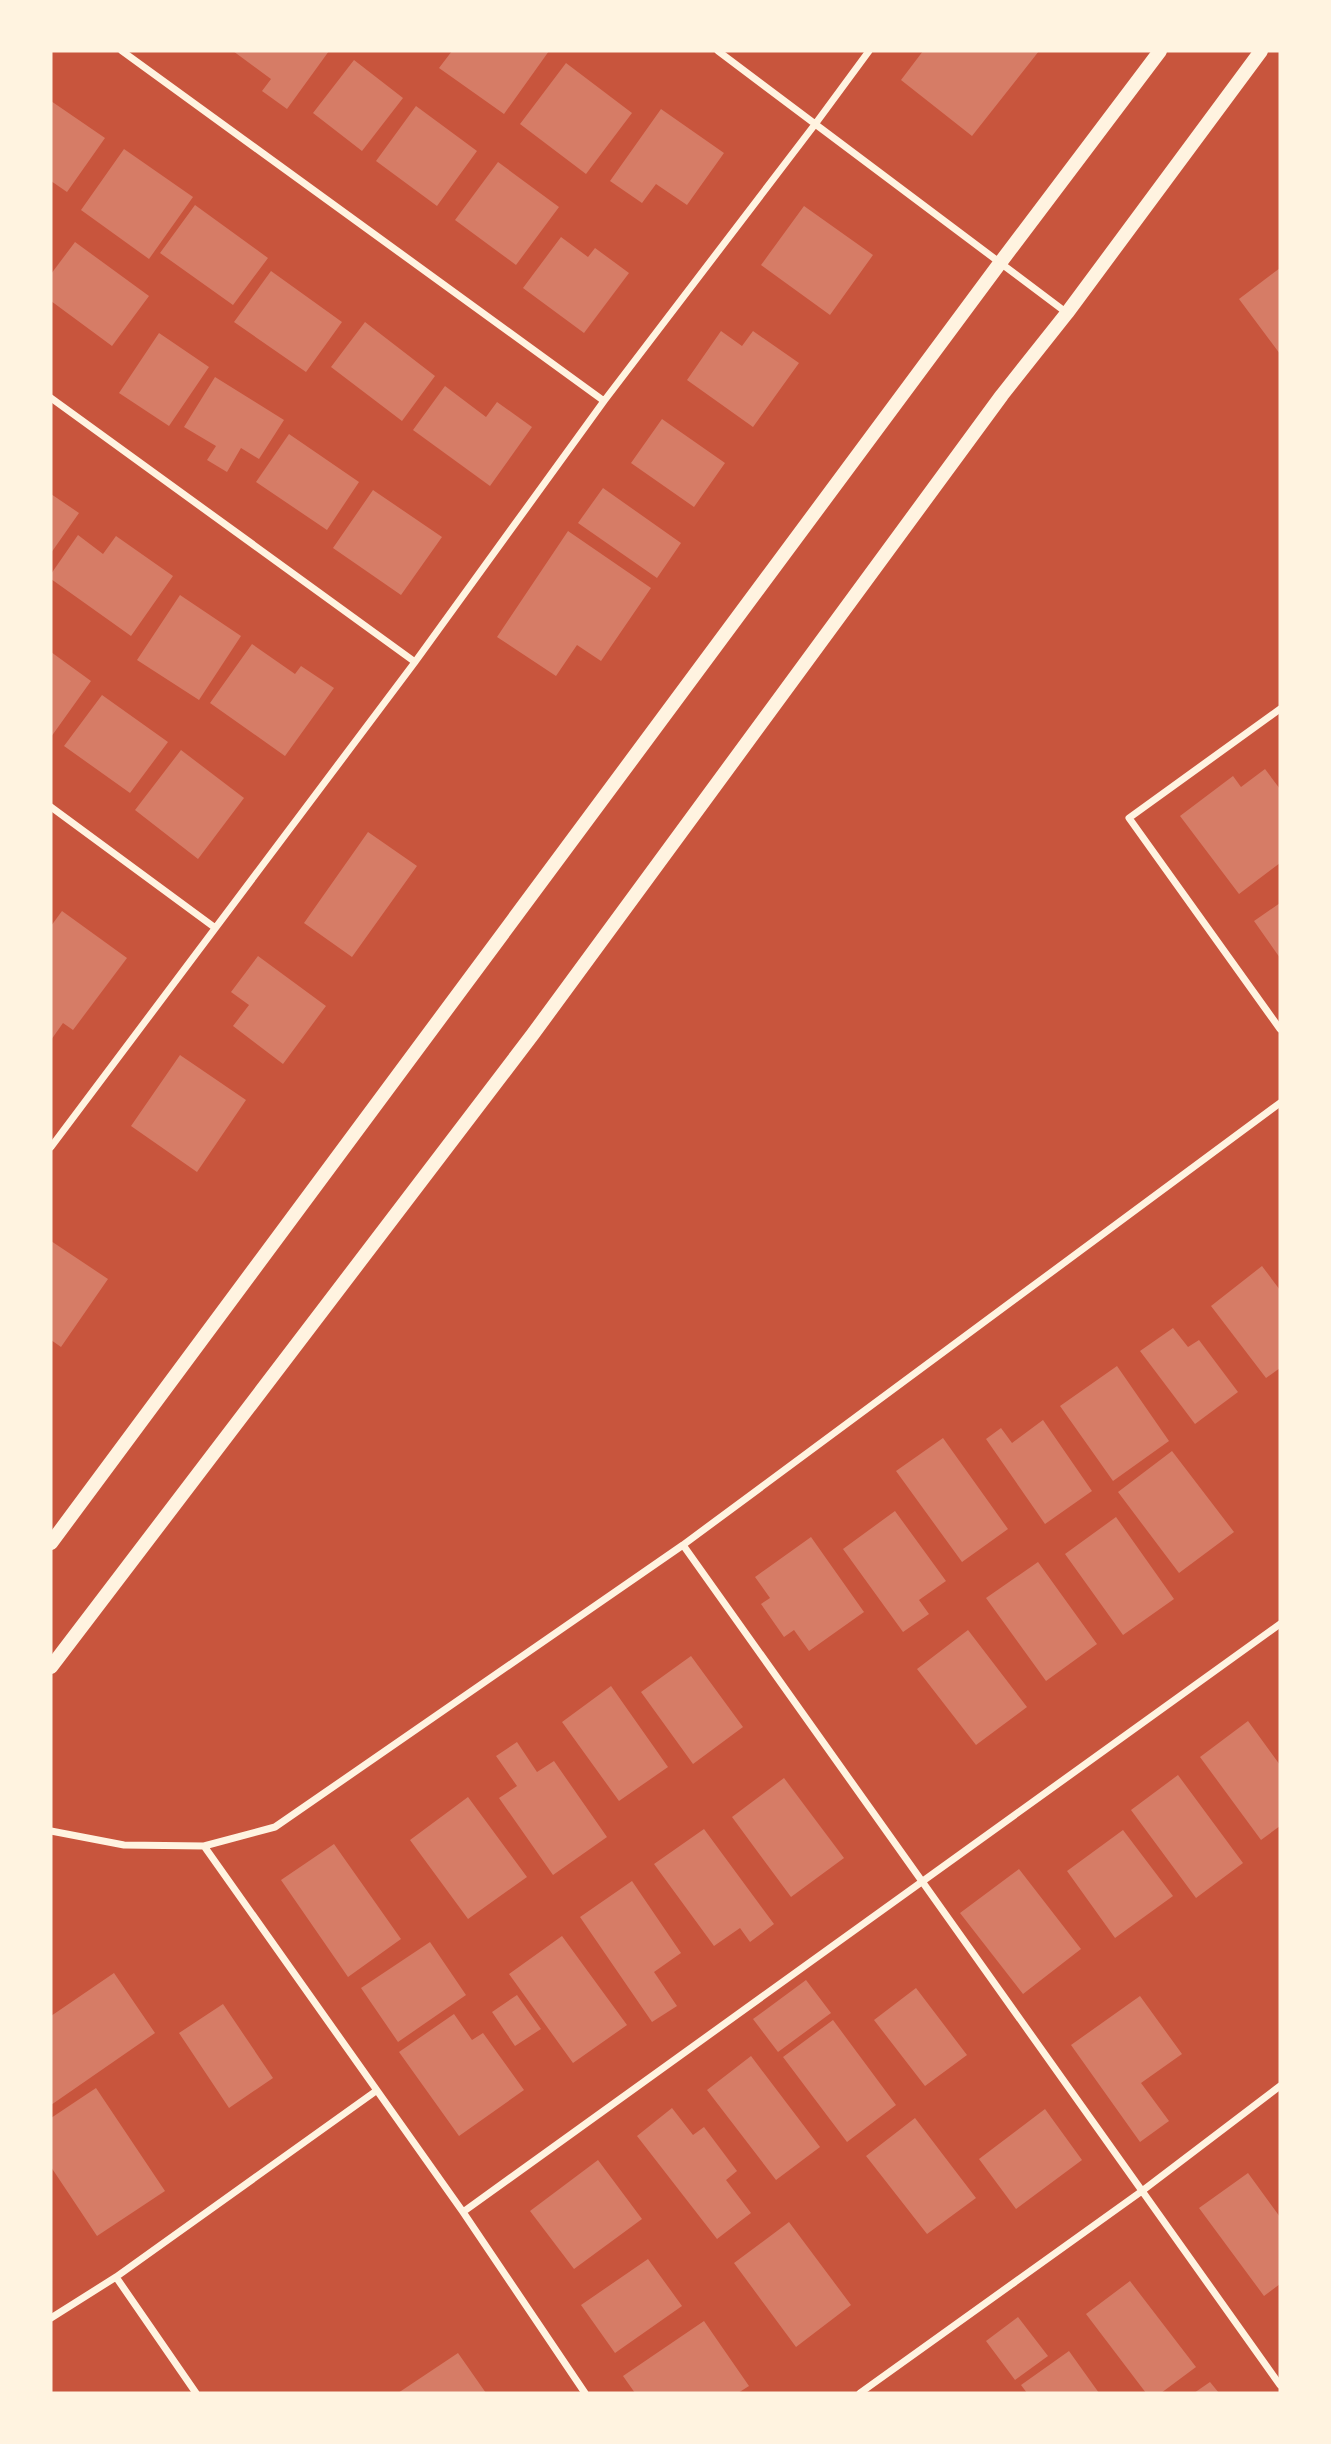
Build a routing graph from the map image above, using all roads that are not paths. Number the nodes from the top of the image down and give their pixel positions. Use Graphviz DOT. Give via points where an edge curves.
graph roads {
  1 [pos="122,51"];
  2 [pos="718,51"];
  3 [pos="869,51"];
  4 [pos="1160,51"];
  5 [pos="1261,51"];
  6 [pos="816,123"];
  7 [pos="1000,263"];
  8 [pos="1067,313"];
  9 [pos="51,398"];
  10 [pos="604,401"];
  11 [pos="415,662"];
  12 [pos="1280,709"];
  13 [pos="51,807"];
  14 [pos="214,927"];
  15 [pos="1280,1029"];
  16 [pos="1280,1103"];
  17 [pos="51,1147"];
  18 [pos="51,1543"];
  19 [pos="682,1545"];
  20 [pos="1280,1624"];
  21 [pos="51,1667"];
  22 [pos="51,1831"];
  23 [pos="204,1846"];
  24 [pos="922,1882"];
  25 [pos="1280,2086"];
  26 [pos="376,2091"];
  27 [pos="1142,2191"];
  28 [pos="463,2212"];
  29 [pos="116,2277"];
  30 [pos="51,2318"];
  31 [pos="1280,2385"];
  32 [pos="196,2393"];
  33 [pos="584,2393"];
  34 [pos="860,2393"];
  1 -- 10 [label="street"];
  2 -- 6 [label="street"];
  3 -- 6 [label="street"];
  4 -- 7 [label="main road"];
  5 -- 8 [label="main road"];
  6 -- 7 [label="street"];
  6 -- 10 [label="street"];
  7 -- 8 [label="street"];
  7 -- 18 [label="main road"];
  8 -- 21 [label="main road" via="524,1045"];
  9 -- 11 [label="street"];
  10 -- 11 [label="street"];
  11 -- 14 [label="street"];
  12 -- 15 [label="street" via="1129,818"];
  13 -- 14 [label="street"];
  14 -- 17 [label="street"];
  16 -- 19 [label="street"];
  19 -- 23 [label="street" via="275,1827"];
  19 -- 24 [label="street"];
  20 -- 24 [label="street"];
  22 -- 23 [label="street" via="124,1845"];
  23 -- 26 [label="street"];
  24 -- 27 [label="street"];
  24 -- 28 [label="street"];
  25 -- 27 [label="street"];
  26 -- 28 [label="street"];
  26 -- 29 [label="street"];
  27 -- 31 [label="street"];
  27 -- 34 [label="street"];
  28 -- 33 [label="street"];
  29 -- 30 [label="street"];
  29 -- 32 [label="street"];
}
